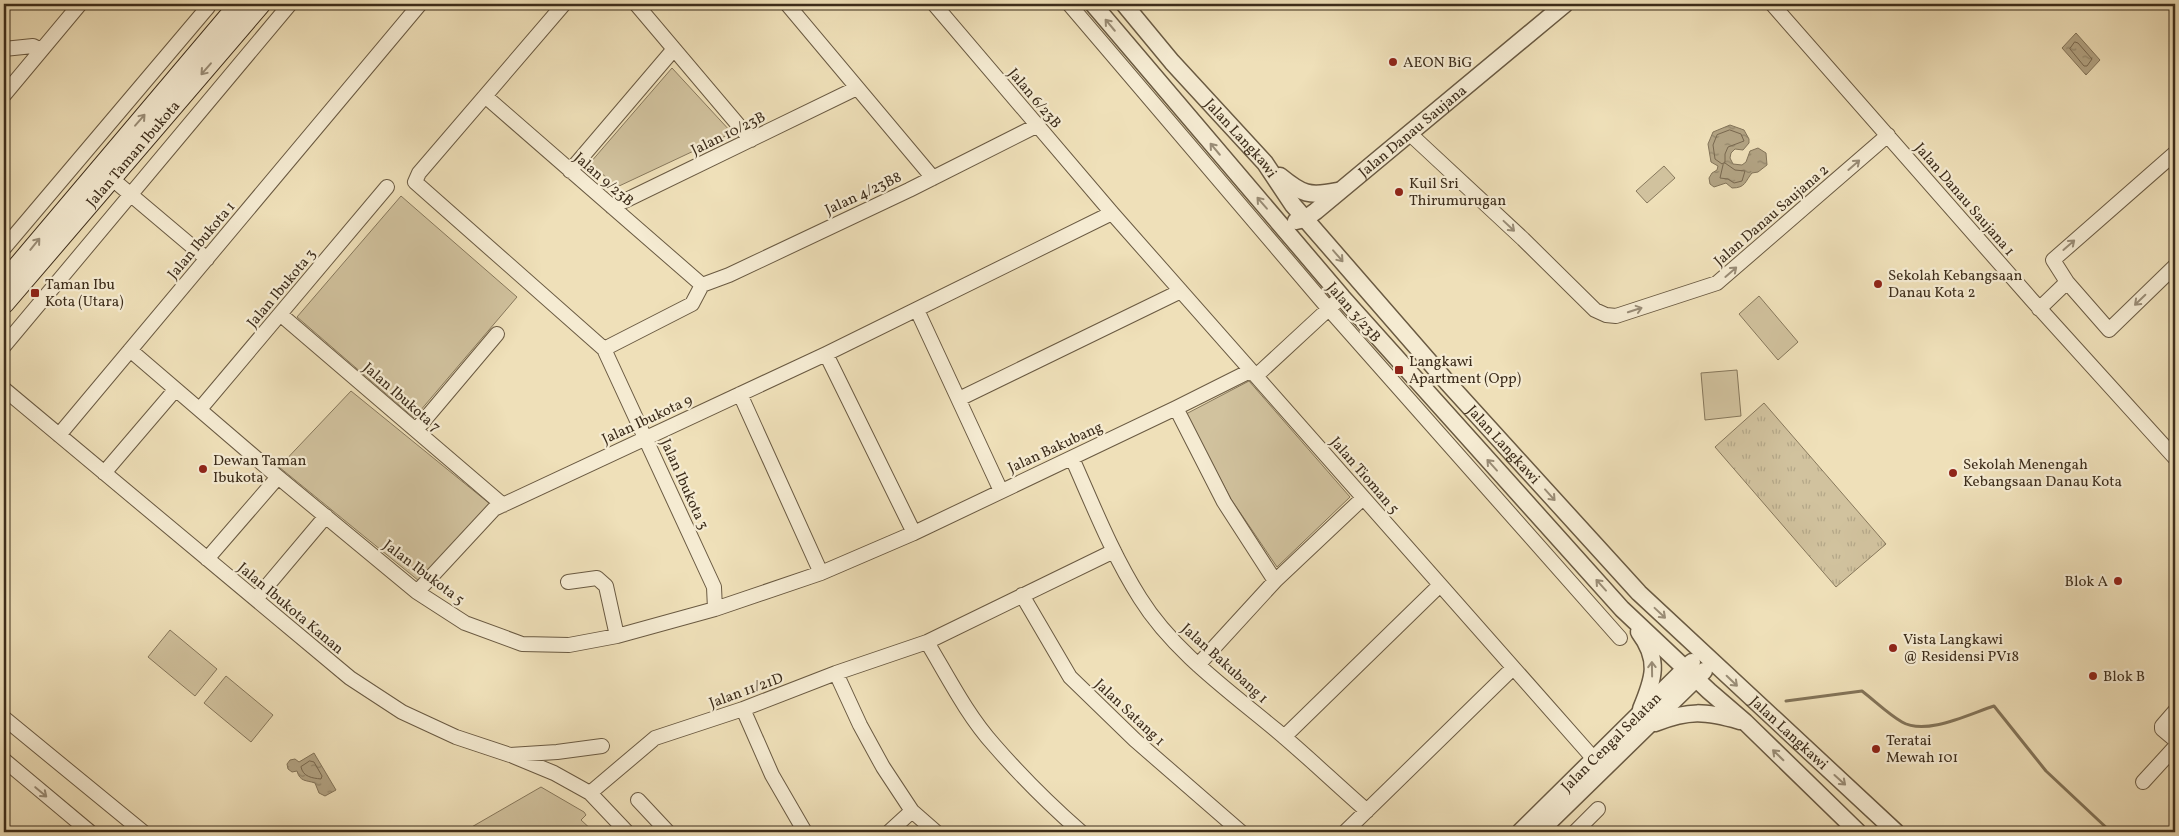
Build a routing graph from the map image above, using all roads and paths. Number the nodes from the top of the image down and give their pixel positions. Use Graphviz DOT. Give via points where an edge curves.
graph roads {
  1 [pos="80,4"];
  2 [pos="239,4"];
  3 [pos="261,4"];
  4 [pos="290,4"];
  5 [pos="420,4"];
  6 [pos="564,4"];
  7 [pos="636,4"];
  8 [pos="787,4"];
  9 [pos="934,4"];
  10 [pos="1069,4"];
  11 [pos="1092,4"];
  12 [pos="1124,4"];
  13 [pos="1565,4"];
  14 [pos="1772,4"];
  15 [pos="206,5"];
  16 [pos="232,26"];
  17 [pos="4,49"];
  18 [pos="674,49"];
  19 [pos="42,50"];
  20 [pos="858,88"];
  21 [pos="4,95"];
  22 [pos="485,96"];
  23 [pos="1036,126"];
  24 [pos="1409,134"];
  25 [pos="1888,135"];
  26 [pos="751,140"];
  27 [pos="2175,153"];
  28 [pos="1265,163"];
  29 [pos="570,170"];
  30 [pos="111,178"];
  31 [pos="933,178"];
  32 [pos="387,188"];
  33 [pos="1339,191"];
  34 [pos="131,194"];
  35 [pos="40,204"];
  36 [pos="612,207"];
  37 [pos="1112,213"];
  38 [pos="57,217"];
  39 [pos="1306,219"];
  40 [pos="1277,220"];
  41 [pos="4,248"];
  42 [pos="1302,251"];
  43 [pos="207,259"];
  44 [pos="2175,266"];
  45 [pos="4,282"];
  46 [pos="2067,282"];
  47 [pos="702,285"];
  48 [pos="1181,290"];
  49 [pos="1342,297"];
  50 [pos="4,304"];
  51 [pos="1328,308"];
  52 [pos="2039,308"];
  53 [pos="917,310"];
  54 [pos="280,314"];
  55 [pos="497,334"];
  56 [pos="4,346"];
  57 [pos="604,349"];
  58 [pos="130,350"];
  59 [pos="826,354"];
  60 [pos="1253,374"];
  61 [pos="4,389"];
  62 [pos="175,390"];
  63 [pos="740,394"];
  64 [pos="959,399"];
  65 [pos="1176,408"];
  66 [pos="200,410"];
  67 [pos="416,430"];
  68 [pos="59,435"];
  69 [pos="646,438"];
  70 [pos="1072,458"];
  71 [pos="2175,458"];
  72 [pos="104,472"];
  73 [pos="278,477"];
  74 [pos="1001,491"];
  75 [pos="1363,498"];
  76 [pos="503,505"];
  77 [pos="326,516"];
  78 [pos="914,533"];
  79 [pos="1114,551"];
  80 [pos="872,552"];
  81 [pos="206,559"];
  82 [pos="821,573"];
  83 [pos="1275,581"];
  84 [pos="568,582"];
  85 [pos="1440,585"];
  86 [pos="417,592"];
  87 [pos="1022,595"];
  88 [pos="256,599"];
  89 [pos="715,608"];
  90 [pos="1622,608"];
  91 [pos="617,636"];
  92 [pos="1620,638"];
  93 [pos="927,642"];
  94 [pos="1707,657"];
  95 [pos="1198,665"];
  96 [pos="1513,668"];
  97 [pos="836,673"];
  98 [pos="1691,674"];
  99 [pos="743,708"];
  100 [pos="2175,711"];
  101 [pos="4,718"];
  102 [pos="1644,720"];
  103 [pos="1744,722"];
  104 [pos="1284,737"];
  105 [pos="2175,740"];
  106 [pos="602,746"];
  107 [pos="2175,747"];
  108 [pos="510,755"];
  109 [pos="1594,759"];
  110 [pos="4,760"];
  111 [pos="2143,782"];
  112 [pos="590,793"];
  113 [pos="638,800"];
  114 [pos="1598,809"];
  115 [pos="912,811"];
  116 [pos="1367,811"];
  117 [pos="90,832"];
  118 [pos="143,832"];
  119 [pos="627,832"];
  120 [pos="668,832"];
  121 [pos="805,832"];
  122 [pos="889,832"];
  123 [pos="936,832"];
  124 [pos="1081,832"];
  125 [pos="1240,832"];
  126 [pos="1345,832"];
  127 [pos="1520,832"];
  128 [pos="1539,832"];
  129 [pos="1575,832"];
  130 [pos="1858,832"];
  131 [pos="1896,832"];
  1 -- 19 [label="street"];
  2 -- 16 [label="main road, Jalan Taman Ibukota"];
  3 -- 16 [label="main road, Jalan Taman Ibukota"];
  4 -- 34 [label="street"];
  5 -- 43 [label="street, Jalan Ibukota 1"];
  6 -- 22 [label="street"];
  7 -- 18 [label="street"];
  8 -- 20 [label="street"];
  9 -- 23 [label="street, Jalan 6/23B"];
  10 -- 51 [label="street, Jalan 3/23B"];
  40 -- 11 [label="street, Jalan Langkawi, one-way"];
  12 -- 28 [label="street, Jalan Langkawi" via="1172,62"];
  13 -- 24 [label="street, Jalan Danau Saujana"];
  14 -- 25 [label="street, Jalan Danau Saujana 1"];
  15 -- 16 [label="street"];
  15 -- 35 [label="street"];
  16 -- 30 [label="main road, Jalan Taman Ibukota, one-way"];
  38 -- 16 [label="main road, Jalan Taman Ibukota, one-way"];
  17 -- 19 [label="street" via="33,46"];
  18 -- 26 [label="street"];
  18 -- 29 [label="street"];
  19 -- 21 [label="street"];
  20 -- 26 [label="street, Jalan 10/23B"];
  20 -- 31 [label="street"];
  22 -- 29 [label="street, Jalan 9/23B"];
  22 -- 57 [label="street" via="419,173 415,182"];
  23 -- 31 [label="street, Jalan 4/23B8"];
  23 -- 37 [label="street, Jalan 6/23B"];
  24 -- 25 [label="street, Jalan Danau Saujana 2, one-way" via="1595,310 1616,316 1717,284"];
  24 -- 33 [label="street, Jalan Danau Saujana"];
  25 -- 52 [label="street, Jalan Danau Saujana 1"];
  26 -- 36 [label="street, Jalan 10/23B"];
  46 -- 27 [label="street, one-way" via="2053,260"];
  28 -- 33 [label="street" via="1298,191 1313,195"];
  28 -- 39 [label="street, Jalan Langkawi"];
  29 -- 36 [label="street, Jalan 9/23B"];
  30 -- 34 [label="street"];
  30 -- 50 [label="main road, Jalan Taman Ibukota"];
  31 -- 47 [label="street, Jalan 4/23B8"];
  32 -- 54 [label="street, Jalan Ibukota 3"];
  33 -- 39 [label="street, Jalan Danau Saujana"];
  34 -- 43 [label="street"];
  34 -- 56 [label="street"];
  35 -- 38 [label="street"];
  35 -- 41 [label="street"];
  36 -- 47 [label="street, Jalan 9/23B"];
  37 -- 48 [label="street, Jalan Tioman 5"];
  37 -- 53 [label="street, Jalan Ibukota 9"];
  45 -- 38 [label="main road, Jalan Taman Ibukota, one-way"];
  39 -- 40 [label="street"];
  39 -- 42 [label="street"];
  39 -- 94 [label="street, Jalan Langkawi, one-way" via="1447,382 1639,593"];
  40 -- 42 [label="street, Jalan Langkawi"];
  42 -- 49 [label="street, Jalan Langkawi"];
  43 -- 58 [label="street, Jalan Ibukota 1"];
  44 -- 46 [label="street, one-way" via="2109,330"];
  46 -- 52 [label="street"];
  47 -- 57 [label="street" via="692,304"];
  48 -- 60 [label="street, Jalan Tioman 5"];
  48 -- 64 [label="street"];
  49 -- 51 [label="street, Jalan Bakubang"];
  90 -- 49 [label="street, Jalan Langkawi, one-way"];
  51 -- 60 [label="street, Jalan Bakubang"];
  51 -- 92 [label="street, Jalan 3/23B"];
  52 -- 71 [label="street, Jalan Danau Saujana 1"];
  53 -- 59 [label="street, Jalan Ibukota 9"];
  53 -- 64 [label="street"];
  54 -- 66 [label="street, Jalan Ibukota 3"];
  54 -- 67 [label="street, Jalan Ibukota 7"];
  55 -- 67 [label="street"];
  57 -- 69 [label="street, Jalan Ibukota 3"];
  58 -- 62 [label="street, Jalan Ibukota 5"];
  58 -- 68 [label="street, Jalan Ibukota 1"];
  59 -- 63 [label="street, Jalan Ibukota 9"];
  59 -- 78 [label="street"];
  60 -- 65 [label="street, Jalan Bakubang"];
  60 -- 75 [label="street, Jalan Tioman 5"];
  61 -- 68 [label="street, Jalan Ibukota Kanan"];
  62 -- 66 [label="street, Jalan Ibukota 5"];
  62 -- 72 [label="street"];
  63 -- 69 [label="street, Jalan Ibukota 9"];
  63 -- 82 [label="street"];
  64 -- 74 [label="street"];
  65 -- 70 [label="street, Jalan Bakubang"];
  65 -- 83 [label="street" via="1224,502"];
  66 -- 73 [label="street, Jalan Ibukota 5"];
  67 -- 76 [label="street, Jalan Ibukota 7"];
  68 -- 72 [label="street, Jalan Ibukota Kanan"];
  69 -- 76 [label="street, Jalan Ibukota 9"];
  69 -- 89 [label="street, Jalan Ibukota 3" via="714,587"];
  70 -- 74 [label="street, Jalan Bakubang"];
  70 -- 79 [label="street, Jalan Bakubang 1"];
  72 -- 81 [label="street, Jalan Ibukota Kanan"];
  73 -- 77 [label="street, Jalan Ibukota 5"];
  73 -- 81 [label="street"];
  74 -- 78 [label="street, Jalan Bakubang"];
  75 -- 83 [label="street"];
  75 -- 85 [label="street, Jalan Tioman 5"];
  76 -- 86 [label="street, Jalan Ibukota 9" via="494,509"];
  77 -- 86 [label="street, Jalan Ibukota 5"];
  77 -- 88 [label="street"];
  78 -- 80 [label="street, Jalan Bakubang"];
  79 -- 87 [label="street, Jalan 11/21D"];
  79 -- 95 [label="street, Jalan Bakubang 1" via="1140,599 1170,637"];
  80 -- 82 [label="street, Jalan Ibukota 5"];
  81 -- 88 [label="street, Jalan Ibukota Kanan"];
  82 -- 89 [label="street, Jalan Ibukota 5"];
  83 -- 95 [label="street"];
  84 -- 91 [label="street" via="597,578 606,586"];
  85 -- 96 [label="street, Jalan Tioman 5"];
  85 -- 104 [label="street"];
  86 -- 91 [label="street, Jalan Ibukota 5" via="465,623 522,644 569,645"];
  87 -- 93 [label="street, Jalan 11/21D"];
  87 -- 125 [label="street, Jalan Satang 1" via="1070,677 1135,740"];
  88 -- 108 [label="street, Jalan Ibukota Kanan" via="350,678 402,712 456,737"];
  89 -- 91 [label="street, Jalan Ibukota 5"];
  90 -- 98 [label="street, Jalan Langkawi"];
  102 -- 90 [label="street, one-way" via="1654,668 1648,645"];
  93 -- 97 [label="street, Jalan 11/21D"];
  93 -- 124 [label="street" via="993,744 1052,807"];
  94 -- 98 [label="street, Jalan Cengal Selatan"];
  94 -- 131 [label="street, Jalan Langkawi, one-way"];
  95 -- 104 [label="street, Jalan Bakubang 1"];
  96 -- 109 [label="street, Jalan Tioman 5"];
  96 -- 116 [label="street"];
  97 -- 99 [label="street, Jalan 11/21D"];
  97 -- 115 [label="street" via="864,734"];
  98 -- 102 [label="street, Jalan Cengal Selatan"];
  98 -- 103 [label="street, Jalan Langkawi"];
  99 -- 112 [label="street, Jalan 11/21D" via="655,738"];
  99 -- 121 [label="street" via="772,775"];
  100 -- 105 [label="street" via="2162,729"];
  101 -- 118 [label="street"];
  102 -- 103 [label="street" via="1697,712"];
  102 -- 109 [label="street, Jalan Cengal Selatan"];
  102 -- 128 [label="street, Jalan Cengal Selatan"];
  130 -- 103 [label="street, Jalan Langkawi, one-way"];
  104 -- 116 [label="street, Jalan Bakubang 1"];
  106 -- 108 [label="street, Jalan Ibukota Kanan"];
  107 -- 111 [label="street"];
  108 -- 112 [label="street"];
  109 -- 127 [label="street, Jalan Cengal Selatan"];
  110 -- 117 [label="street, one-way"];
  112 -- 119 [label="street"];
  113 -- 120 [label="street"];
  114 -- 129 [label="street"];
  115 -- 122 [label="street"];
  115 -- 123 [label="street"];
  116 -- 126 [label="street"];
}
